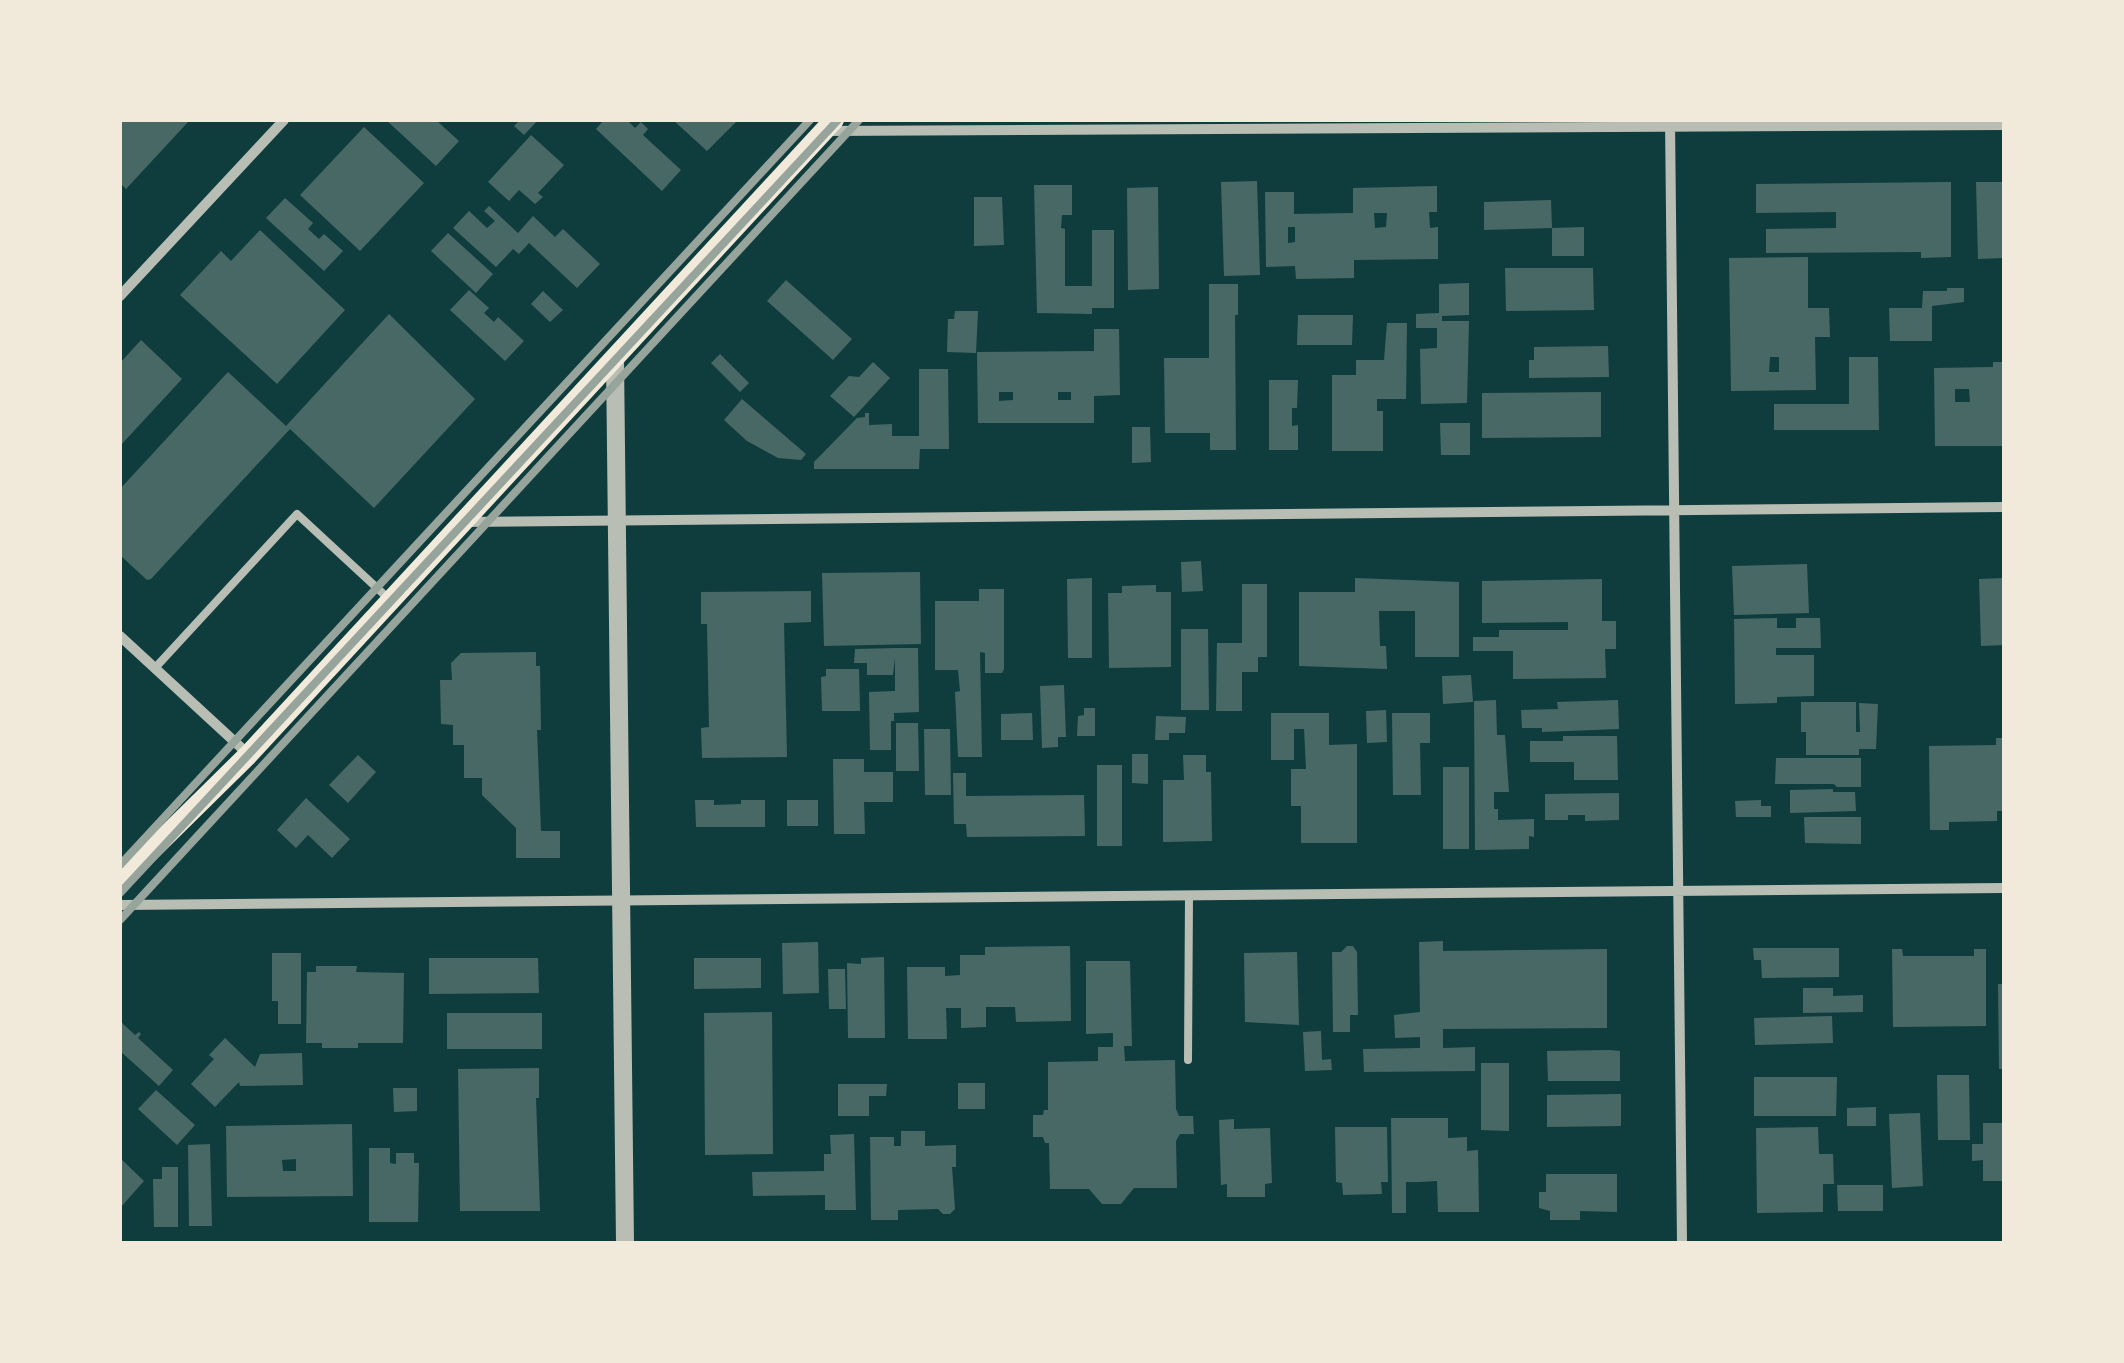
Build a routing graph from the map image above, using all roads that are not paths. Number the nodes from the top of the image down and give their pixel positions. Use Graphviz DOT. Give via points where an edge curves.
graph roads {
  1 [pos="284,120"];
  2 [pos="1916,123"];
  3 [pos="1670,124"];
  4 [pos="2004,125"];
  5 [pos="829,126"];
  6 [pos="120,296"];
  7 [pos="614,359"];
  8 [pos="2004,507"];
  9 [pos="1674,510"];
  10 [pos="616,520"];
  11 [pos="465,522"];
  12 [pos="391,601"];
  13 [pos="120,636"];
  14 [pos="155,668"];
  15 [pos="248,754"];
  16 [pos="120,881"];
  17 [pos="2004,888"];
  18 [pos="1678,891"];
  19 [pos="1189,896"];
  20 [pos="621,902"];
  21 [pos="120,905"];
  22 [pos="1188,1060"];
  23 [pos="625,1243"];
  24 [pos="1682,1243"];
  1 -- 6 [label="street"];
  2 -- 3 [label="street"];
  2 -- 4 [label="street"];
  3 -- 5 [label="street"];
  3 -- 9 [label="street"];
  5 -- 7 [label="main road"];
  7 -- 10 [label="street"];
  7 -- 11 [label="main road"];
  8 -- 9 [label="street"];
  9 -- 10 [label="street"];
  9 -- 18 [label="street"];
  10 -- 11 [label="street"];
  10 -- 20 [label="street"];
  11 -- 12 [label="main road"];
  12 -- 14 [label="lane" via="297,514"];
  12 -- 15 [label="main road"];
  13 -- 14 [label="street"];
  14 -- 15 [label="street"];
  15 -- 16 [label="main road"];
  17 -- 18 [label="street"];
  18 -- 19 [label="street"];
  18 -- 24 [label="street"];
  19 -- 20 [label="street"];
  19 -- 22 [label="lane"];
  20 -- 21 [label="street"];
  20 -- 23 [label="street"];
}
